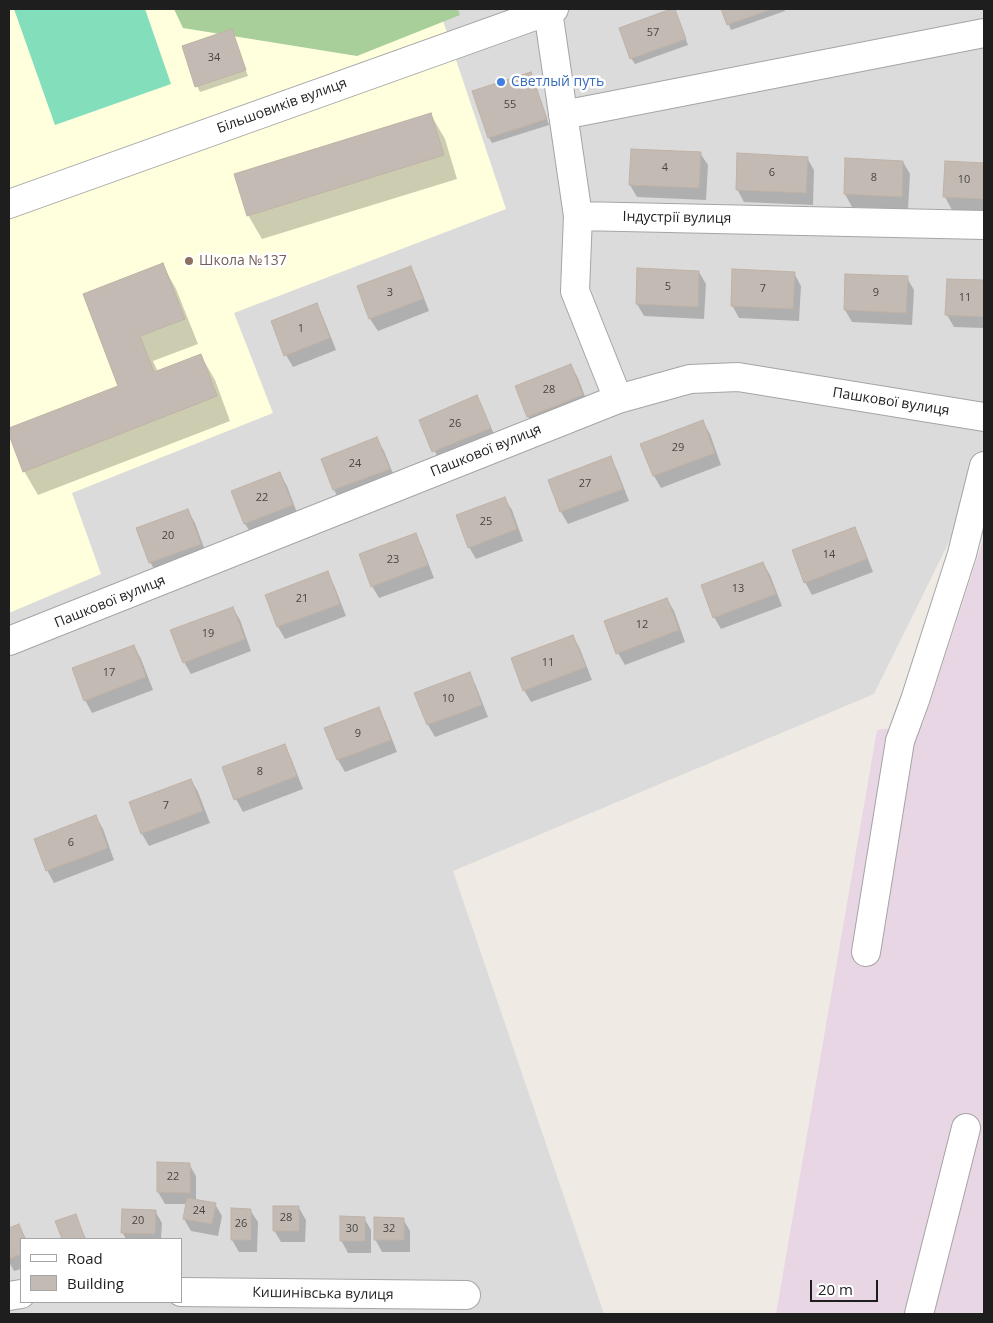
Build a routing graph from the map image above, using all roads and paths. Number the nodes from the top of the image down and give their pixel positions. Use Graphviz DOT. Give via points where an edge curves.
graph roads {
  1 [pos="551,10"];
  2 [pos="984,33"];
  3 [pos="563,115"];
  4 [pos="9,204"];
  5 [pos="578,216"];
  6 [pos="984,225"];
  7 [pos="618,399"];
  8 [pos="984,417"];
  9 [pos="984,466"];
  10 [pos="9,642"];
  11 [pos="866,952"];
  12 [pos="966,1128"];
  13 [pos="182,1292"];
  14 [pos="466,1296"];
  15 [pos="920,1314"];
  1 -- 3 [label="street"];
  1 -- 4 [label="street, Більшовиків вулиця"];
  2 -- 3 [label="street"];
  3 -- 5 [label="street"];
  5 -- 6 [label="street, Індустрії вулиця"];
  5 -- 7 [label="street" via="575,291"];
  7 -- 8 [label="street, Пашкової вулиця" via="690,379 738,377"];
  7 -- 10 [label="street, Пашкової вулиця"];
  9 -- 11 [label="street" via="962,554 900,741"];
  12 -- 15 [label="street"];
  13 -- 14 [label="street, Кишинівська вулиця"];
}
